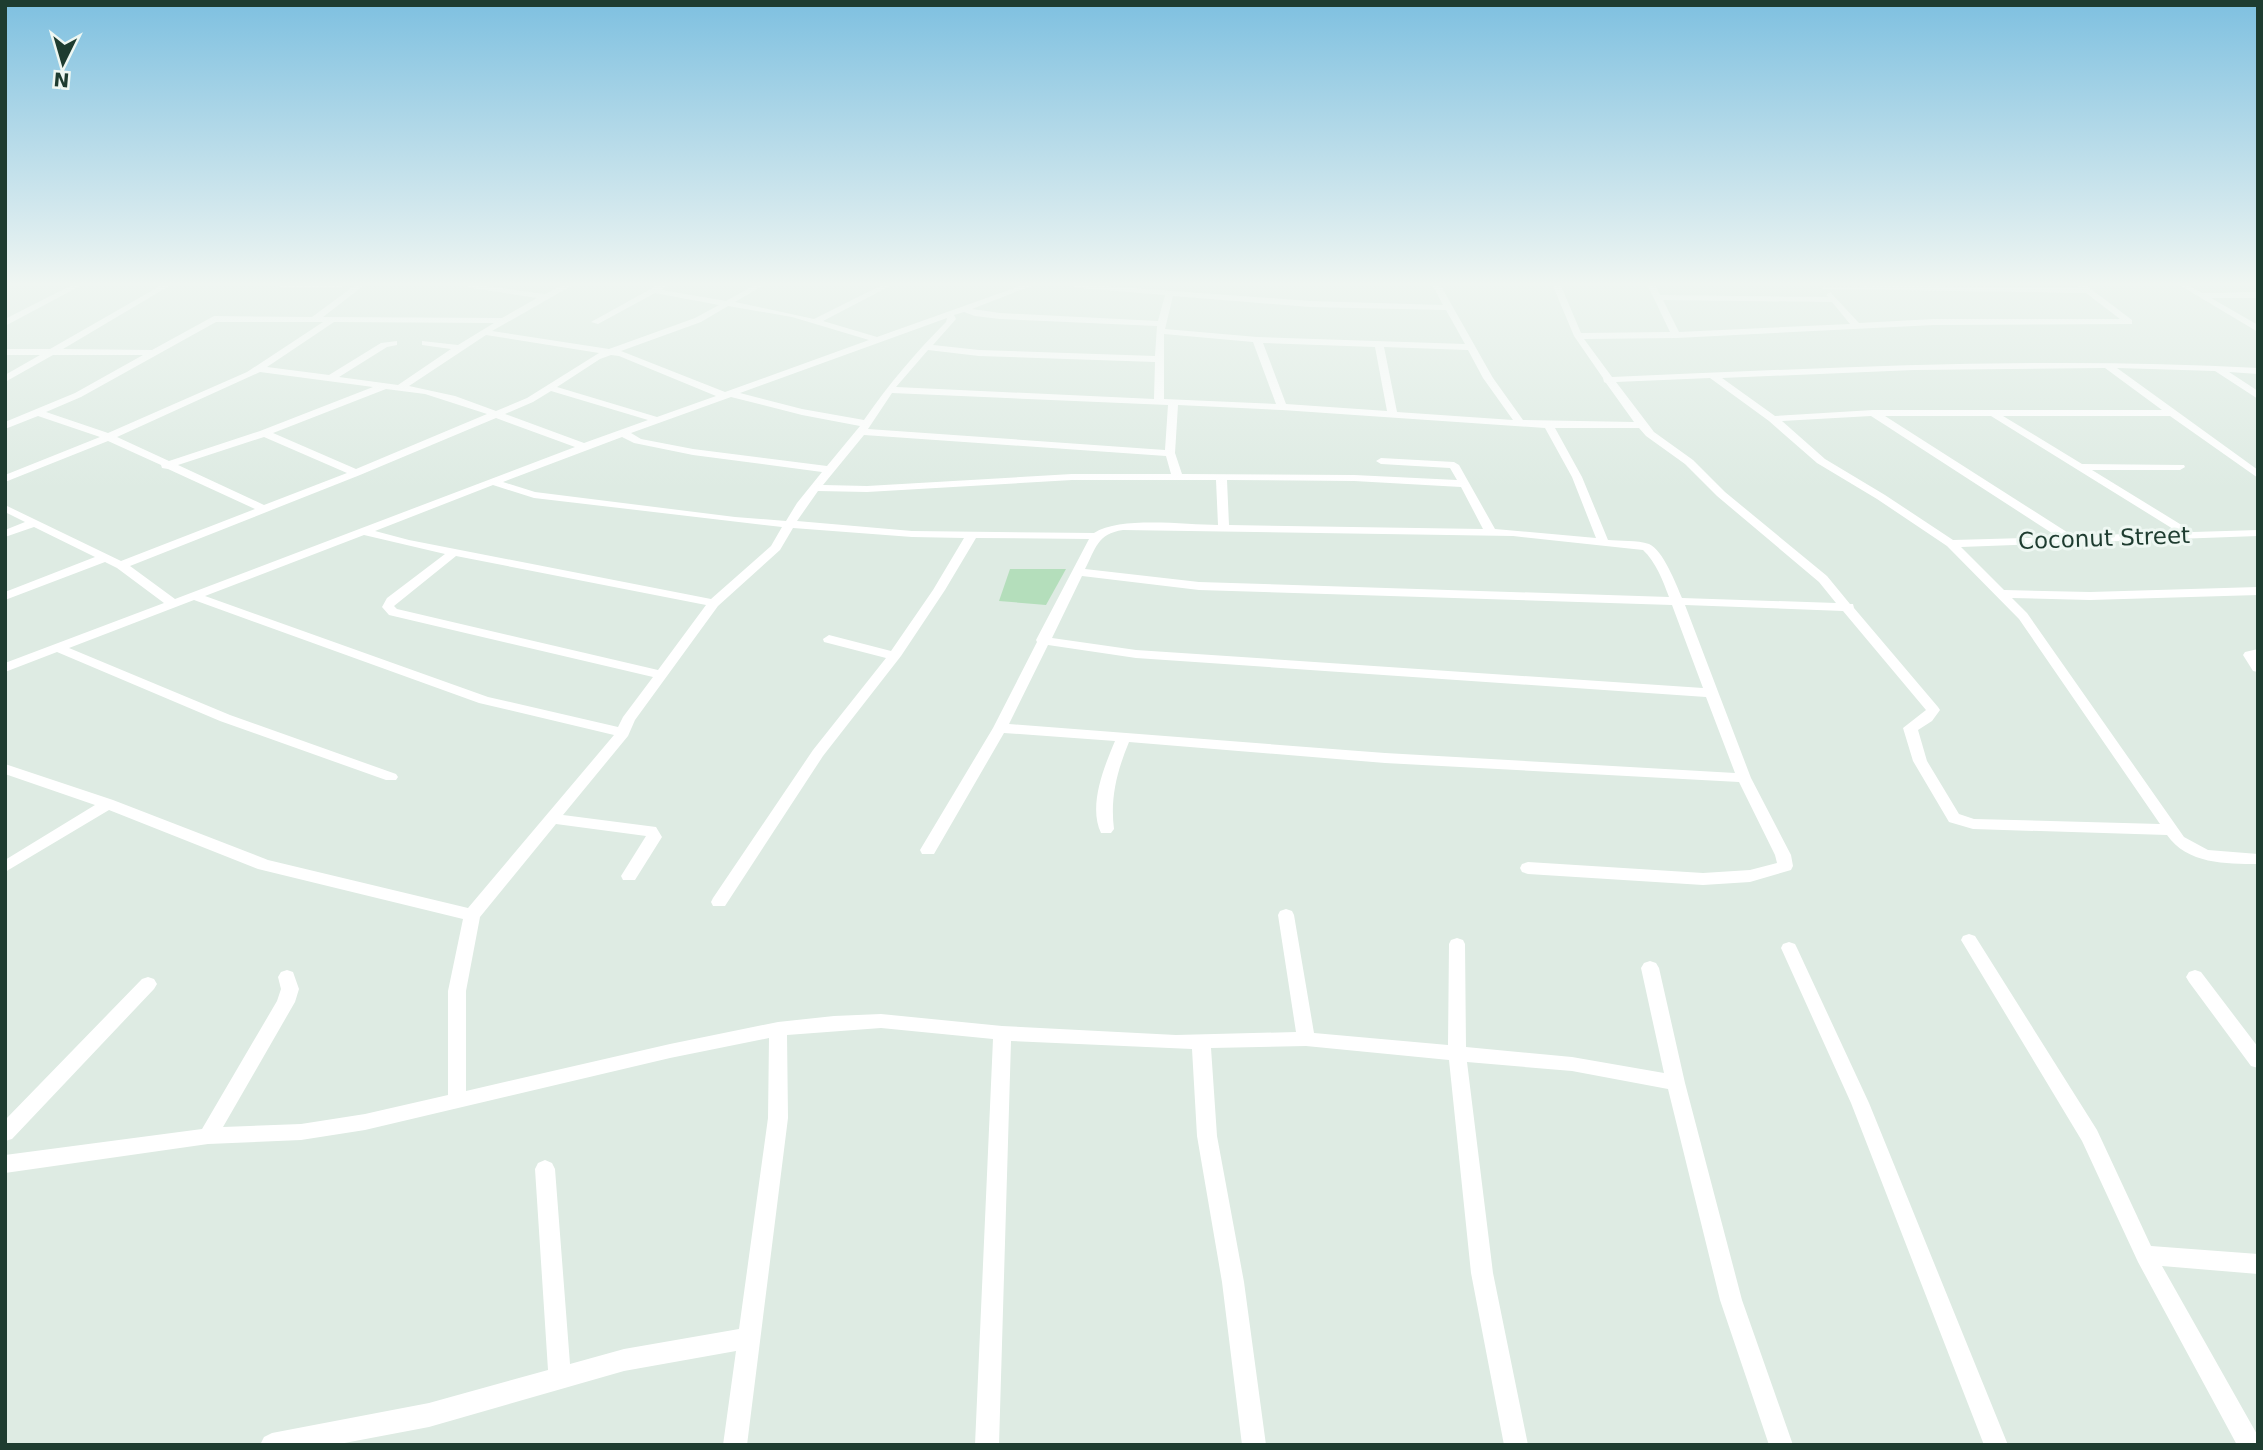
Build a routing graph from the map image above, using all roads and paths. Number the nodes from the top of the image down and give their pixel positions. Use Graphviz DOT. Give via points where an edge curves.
graph roads {
  1 [pos="46,354"];
  2 [pos="148,354"];
  3 [pos="282,354"];
  4 [pos="370,354"];
  5 [pos="447,354"];
  6 [pos="604,354"];
  7 [pos="615,354"];
  8 [pos="840,354"];
  9 [pos="919,354"];
  10 [pos="999,354"];
  11 [pos="1160,354"];
  12 [pos="1262,354"];
  13 [pos="1381,354"];
  14 [pos="1475,354"];
  15 [pos="1590,354"];
  16 [pos="1160,359"];
  17 [pos="2108,366"];
  18 [pos="2214,367"];
  19 [pos="260,369"];
  20 [pos="2258,371"];
  21 [pos="1713,376"];
  22 [pos="331,378"];
  23 [pos="5,379"];
  24 [pos="1607,380"];
  25 [pos="388,385"];
  26 [pos="401,387"];
  27 [pos="551,388"];
  28 [pos="891,390"];
  29 [pos="728,395"];
  30 [pos="2258,396"];
  31 [pos="1159,403"];
  32 [pos="1173,403"];
  33 [pos="1282,407"];
  34 [pos="39,413"];
  35 [pos="2172,413"];
  36 [pos="1392,414"];
  37 [pos="1874,414"];
  38 [pos="494,415"];
  39 [pos="1995,415"];
  40 [pos="1773,419"];
  41 [pos="657,420"];
  42 [pos="1520,423"];
  43 [pos="1548,425"];
  44 [pos="1642,425"];
  45 [pos="5,426"];
  46 [pos="864,428"];
  47 [pos="264,433"];
  48 [pos="623,433"];
  49 [pos="107,438"];
  50 [pos="584,447"];
  51 [pos="1170,453"];
  52 [pos="1381,461"];
  53 [pos="166,466"];
  54 [pos="2079,467"];
  55 [pos="2180,467"];
  56 [pos="830,470"];
  57 [pos="356,473"];
  58 [pos="2258,475"];
  59 [pos="1177,476"];
  60 [pos="1221,477"];
  61 [pos="5,480"];
  62 [pos="493,482"];
  63 [pos="1463,484"];
  64 [pos="818,488"];
  65 [pos="5,508"];
  66 [pos="264,509"];
  67 [pos="35,522"];
  68 [pos="791,524"];
  69 [pos="1224,530"];
  70 [pos="363,531"];
  71 [pos="1491,533"];
  72 [pos="2258,533"];
  73 [pos="5,534"];
  74 [pos="2189,534"];
  75 [pos="971,535"];
  76 [pos="1096,536"];
  77 [pos="2071,540"];
  78 [pos="1603,541"];
  79 [pos="1951,544"];
  80 [pos="453,552"];
  81 [pos="106,557"];
  82 [pos="121,565"];
  83 [pos="1079,572"];
  84 [pos="2258,591"];
  85 [pos="2000,594"];
  86 [pos="5,596"];
  87 [pos="194,596"];
  88 [pos="172,603"];
  89 [pos="714,603"];
  90 [pos="1677,603"];
  91 [pos="1849,607"];
  92 [pos="829,639"];
  93 [pos="1042,640"];
  94 [pos="58,648"];
  95 [pos="2258,653"];
  96 [pos="894,656"];
  97 [pos="5,668"];
  98 [pos="2258,668"];
  99 [pos="663,675"];
  100 [pos="1713,693"];
  101 [pos="1000,728"];
  102 [pos="623,733"];
  103 [pos="1123,739"];
  104 [pos="7,772"];
  105 [pos="391,777"];
  106 [pos="1744,778"];
  107 [pos="108,804"];
  108 [pos="554,819"];
  109 [pos="1106,829"];
  110 [pos="2170,830"];
  111 [pos="928,850"];
  112 [pos="2258,859"];
  113 [pos="5,867"];
  114 [pos="1528,868"];
  115 [pos="629,876"];
  116 [pos="719,902"];
  117 [pos="471,915"];
  118 [pos="1286,915"];
  119 [pos="1969,940"];
  120 [pos="1457,944"];
  121 [pos="1789,948"];
  122 [pos="1650,968"];
  123 [pos="287,977"];
  124 [pos="2195,977"];
  125 [pos="148,984"];
  126 [pos="778,1029"];
  127 [pos="1002,1033"];
  128 [pos="1306,1040"];
  129 [pos="1201,1042"];
  130 [pos="1457,1052"];
  131 [pos="2258,1061"];
  132 [pos="1676,1083"];
  133 [pos="457,1101"];
  134 [pos="5,1133"];
  135 [pos="208,1136"];
  136 [pos="5,1164"];
  137 [pos="545,1169"];
  138 [pos="2145,1255"];
  139 [pos="2258,1264"];
  140 [pos="749,1338"];
  141 [pos="560,1377"];
  142 [pos="272,1445"];
  143 [pos="734,1445"];
  144 [pos="987,1445"];
  145 [pos="1254,1445"];
  146 [pos="1516,1445"];
  147 [pos="1782,1445"];
  148 [pos="1996,1445"];
  149 [pos="2249,1445"];
  1 -- 23 [label="street"];
  2 -- 34 [label="street"];
  3 -- 19 [label="street"];
  4 -- 22 [label="street"];
  5 -- 26 [label="street"];
  6 -- 27 [label="street"];
  7 -- 29 [label="street"];
  8 -- 29 [label="street"];
  9 -- 28 [label="street"];
  10 -- 16 [label="street"];
  11 -- 16 [label="street"];
  12 -- 33 [label="street"];
  13 -- 36 [label="street"];
  14 -- 42 [label="street"];
  15 -- 24 [label="street"];
  16 -- 31 [label="street"];
  17 -- 18 [label="street"];
  17 -- 21 [label="street" via="1853,368"];
  17 -- 35 [label="street"];
  18 -- 20 [label="street"];
  18 -- 30 [label="street"];
  19 -- 22 [label="street"];
  19 -- 49 [label="street"];
  21 -- 24 [label="street"];
  21 -- 40 [label="street"];
  22 -- 25 [label="street"];
  24 -- 44 [label="street"];
  25 -- 26 [label="street"];
  25 -- 47 [label="street"];
  26 -- 38 [label="street" via="452,398"];
  27 -- 38 [label="street"];
  27 -- 41 [label="street"];
  28 -- 31 [label="street"];
  28 -- 46 [label="street"];
  29 -- 41 [label="street"];
  29 -- 46 [label="street"];
  31 -- 32 [label="street"];
  32 -- 33 [label="street"];
  32 -- 51 [label="street"];
  33 -- 36 [label="street"];
  34 -- 45 [label="street"];
  34 -- 49 [label="street"];
  35 -- 39 [label="street"];
  35 -- 58 [label="street"];
  36 -- 42 [label="street"];
  37 -- 39 [label="street"];
  37 -- 40 [label="street"];
  37 -- 77 [label="street"];
  38 -- 50 [label="street"];
  38 -- 57 [label="street"];
  39 -- 54 [label="street"];
  40 -- 79 [label="street" via="1821,461"];
  41 -- 48 [label="street"];
  42 -- 43 [label="street"];
  43 -- 44 [label="street"];
  43 -- 78 [label="street" via="1577,477"];
  44 -- 91 [label="street" via="1823,579"];
  46 -- 51 [label="street"];
  46 -- 56 [label="street"];
  47 -- 53 [label="street"];
  47 -- 57 [label="street"];
  48 -- 50 [label="street"];
  48 -- 56 [label="street" via="638,441 693,452"];
  49 -- 53 [label="street"];
  49 -- 61 [label="street"];
  50 -- 62 [label="street"];
  51 -- 59 [label="street"];
  52 -- 63 [label="street" via="1449,463"];
  53 -- 66 [label="street"];
  54 -- 55 [label="street"];
  54 -- 74 [label="street"];
  56 -- 64 [label="street"];
  57 -- 66 [label="street"];
  59 -- 60 [label="street"];
  59 -- 64 [label="street"];
  60 -- 63 [label="street"];
  60 -- 69 [label="street"];
  62 -- 68 [label="street" via="570,501"];
  62 -- 70 [label="street"];
  63 -- 71 [label="street"];
  64 -- 68 [label="street"];
  65 -- 67 [label="street"];
  66 -- 82 [label="street"];
  67 -- 73 [label="street"];
  67 -- 81 [label="street"];
  68 -- 75 [label="street"];
  68 -- 89 [label="street" via="765,559"];
  69 -- 71 [label="street"];
  69 -- 76 [label="street" via="1123,527"];
  70 -- 80 [label="street"];
  70 -- 87 [label="street"];
  71 -- 78 [label="street"];
  72 -- 74 [label="street, Coconut Street"];
  74 -- 77 [label="street, Coconut Street"];
  75 -- 76 [label="street"];
  75 -- 96 [label="street"];
  76 -- 83 [label="street"];
  77 -- 79 [label="street, Coconut Street"];
  78 -- 90 [label="street" via="1636,545 1653,553"];
  79 -- 85 [label="street"];
  80 -- 89 [label="street"];
  80 -- 99 [label="street" via="388,607 393,612"];
  81 -- 82 [label="street"];
  81 -- 86 [label="street"];
  82 -- 88 [label="street"];
  83 -- 90 [label="street" via="1199,586"];
  83 -- 93 [label="street"];
  84 -- 85 [label="street"];
  85 -- 110 [label="street" via="2023,616"];
  87 -- 88 [label="street"];
  87 -- 102 [label="street" via="484,700"];
  88 -- 94 [label="street"];
  89 -- 99 [label="street"];
  90 -- 91 [label="street"];
  90 -- 100 [label="street"];
  91 -- 110 [label="street" via="1933,710 1910,728 1920,761 1954,818 1973,824"];
  92 -- 96 [label="street"];
  93 -- 100 [label="street" via="1136,654"];
  93 -- 101 [label="street"];
  94 -- 97 [label="street"];
  94 -- 105 [label="street" via="225,718"];
  95 -- 98 [label="street" via="2250,655"];
  96 -- 116 [label="street" via="818,753"];
  99 -- 102 [label="street"];
  100 -- 106 [label="street"];
  101 -- 103 [label="street"];
  101 -- 111 [label="street"];
  102 -- 108 [label="street"];
  103 -- 106 [label="street"];
  103 -- 109 [label="street" via="1105,789"];
  104 -- 107 [label="street"];
  106 -- 114 [label="street" via="1783,855 1785,866 1774,871 1703,879"];
  107 -- 113 [label="street"];
  107 -- 117 [label="street" via="264,865"];
  108 -- 115 [label="street" via="651,831 654,837"];
  108 -- 117 [label="street"];
  110 -- 112 [label="street" via="2191,850 2210,857"];
  117 -- 133 [label="street" via="457,991"];
  118 -- 128 [label="street"];
  119 -- 138 [label="street" via="2090,1136"];
  120 -- 130 [label="street"];
  121 -- 148 [label="street" via="1860,1103"];
  122 -- 132 [label="street"];
  123 -- 135 [label="street" via="286,1002"];
  124 -- 131 [label="street"];
  125 -- 134 [label="street"];
  126 -- 127 [label="street" via="881,1021"];
  126 -- 133 [label="street"];
  126 -- 140 [label="street" via="778,1118"];
  127 -- 129 [label="street"];
  127 -- 144 [label="street"];
  128 -- 129 [label="street"];
  128 -- 130 [label="street"];
  129 -- 145 [label="street" via="1207,1136 1233,1282"];
  130 -- 132 [label="street" via="1572,1063"];
  130 -- 146 [label="street" via="1482,1273"];
  132 -- 147 [label="street" via="1731,1300"];
  133 -- 135 [label="street" via="301,1132"];
  135 -- 136 [label="street"];
  137 -- 141 [label="street"];
  138 -- 139 [label="street"];
  138 -- 149 [label="street"];
  140 -- 141 [label="street" via="624,1360"];
  140 -- 143 [label="street"];
  141 -- 142 [label="street" via="429,1415"];
}
